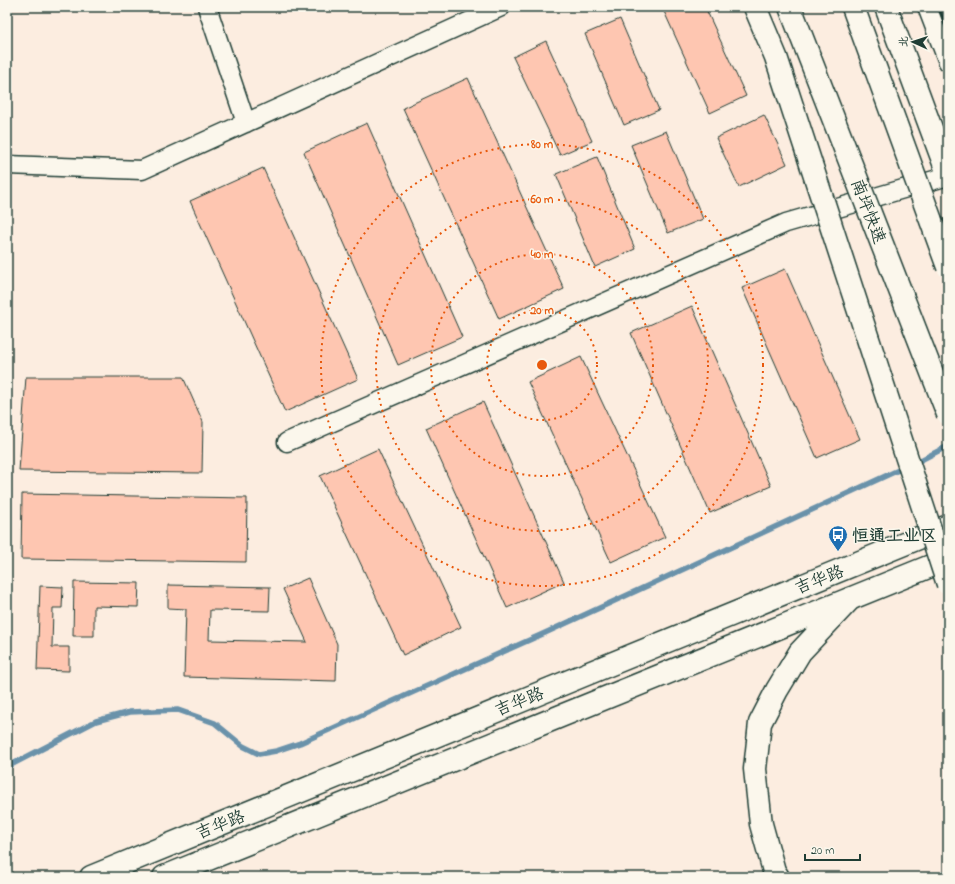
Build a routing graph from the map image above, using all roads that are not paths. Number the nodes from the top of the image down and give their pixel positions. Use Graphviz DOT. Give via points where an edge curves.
graph roads {
  1 [pos="206,7"];
  2 [pos="501,7"];
  3 [pos="755,7"];
  4 [pos="790,7"];
  5 [pos="853,7"];
  6 [pos="886,7"];
  7 [pos="927,7"];
  8 [pos="948,62"];
  9 [pos="246,123"];
  10 [pos="7,165"];
  11 [pos="948,175"];
  12 [pos="948,267"];
  13 [pos="948,414"];
  14 [pos="286,442"];
  15 [pos="948,526"];
  16 [pos="948,559"];
  17 [pos="948,584"];
  18 [pos="850,600"];
  19 [pos="91,877"];
  20 [pos="164,877"];
  21 [pos="778,877"];
  1 -- 9 [label="street"];
  2 -- 9 [label="street"];
  3 -- 17 [label="main road, bridge" via="776,58"];
  4 -- 13 [label="main road, 南坪快速, bridge"];
  5 -- 12 [label="main road, bridge"];
  6 -- 11 [label="main road"];
  7 -- 8 [label="street"];
  9 -- 10 [label="street" via="142,170"];
  11 -- 14 [label="street" via="786,223"];
  15 -- 19 [label="main road, 吉华路"];
  16 -- 18 [label="main road, 吉华路"];
  18 -- 20 [label="main road, 吉华路"];
  18 -- 21 [label="main road" via="800,652 760,723 755,769 761,824"];
}
